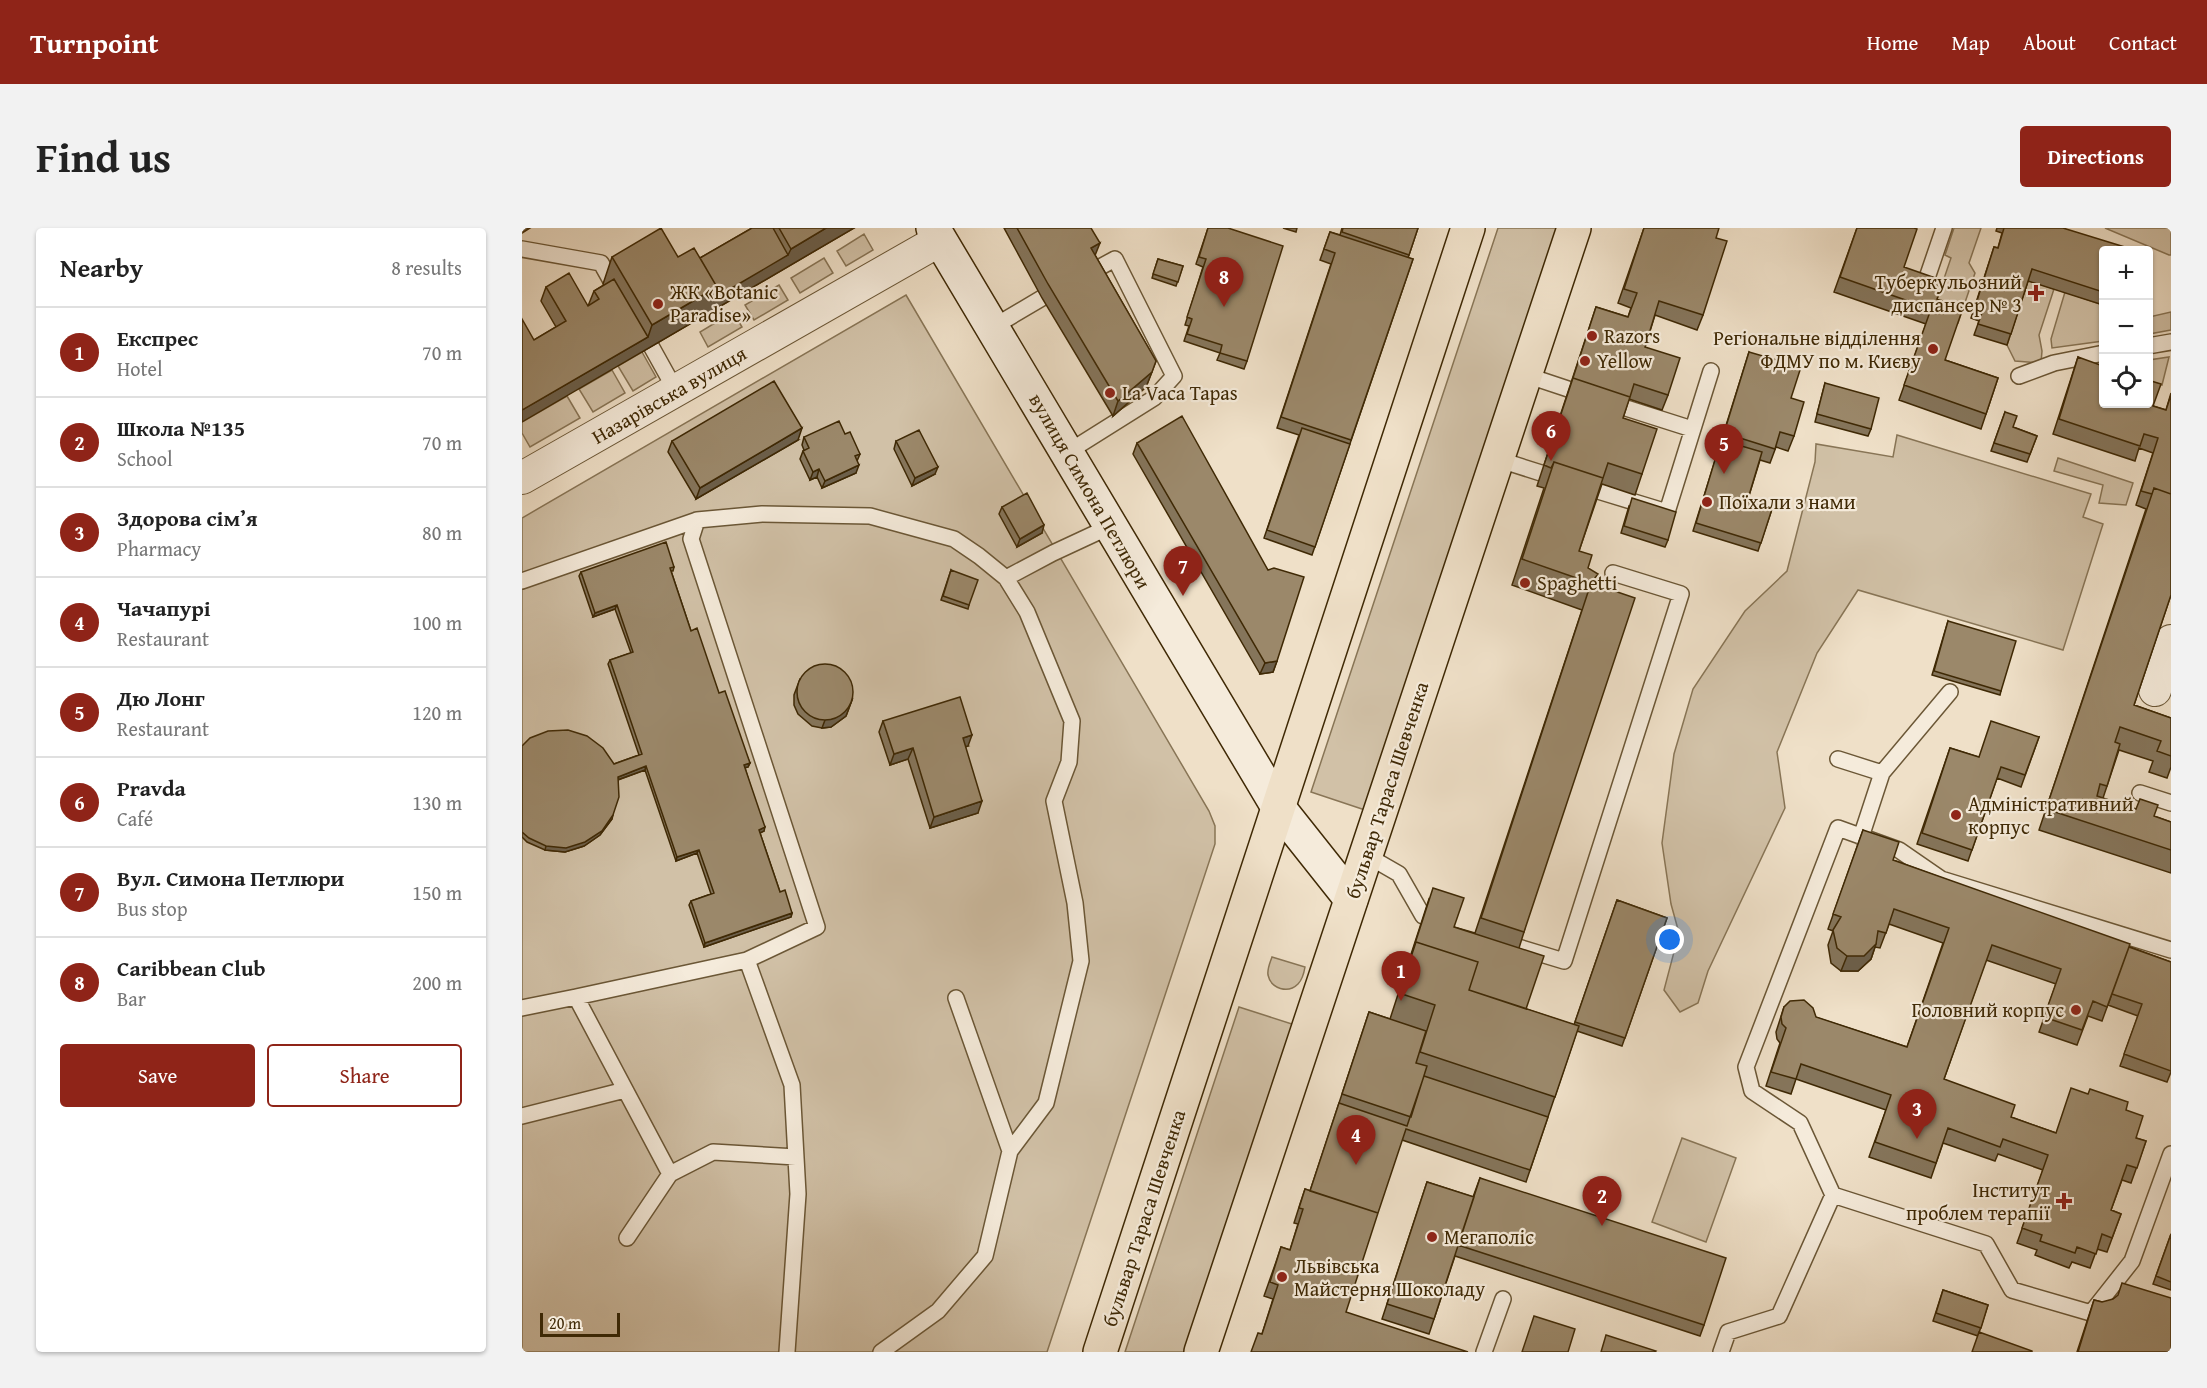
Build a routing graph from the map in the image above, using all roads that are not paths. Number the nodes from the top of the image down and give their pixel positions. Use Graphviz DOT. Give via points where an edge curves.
graph roads {
  1 [pos="1468,228"];
  2 [pos="1574,228"];
  3 [pos="1944,228"];
  4 [pos="937,234"];
  5 [pos="522,249"];
  6 [pos="1091,272"];
  7 [pos="1928,275"];
  8 [pos="610,279"];
  9 [pos="1042,298"];
  10 [pos="993,327"];
  11 [pos="2171,342"];
  12 [pos="2153,345"];
  13 [pos="651,346"];
  14 [pos="2099,354"];
  15 [pos="1711,371"];
  16 [pos="1526,375"];
  17 [pos="2019,376"];
  18 [pos="1568,389"];
  19 [pos="676,391"];
  20 [pos="1626,408"];
  21 [pos="1692,429"];
  22 [pos="1068,452"];
  23 [pos="1497,459"];
  24 [pos="1541,473"];
  25 [pos="522,478"];
  26 [pos="1598,491"];
  27 [pos="697,520"];
  28 [pos="1111,526"];
  29 [pos="1613,573"];
  30 [pos="1006,578"];
  31 [pos="522,581"];
  32 [pos="2171,640"];
  33 [pos="2155,690"];
  34 [pos="1950,692"];
  35 [pos="1838,759"];
  36 [pos="1881,772"];
  37 [pos="2140,794"];
  38 [pos="2171,803"];
  39 [pos="1278,807"];
  40 [pos="1861,837"];
  41 [pos="1366,855"];
  42 [pos="1351,899"];
  43 [pos="1423,916"];
  44 [pos="1518,947"];
  45 [pos="2171,950"];
  46 [pos="747,960"];
  47 [pos="576,997"];
  48 [pos="956,998"];
  49 [pos="522,1008"];
  50 [pos="625,1090"];
  51 [pos="522,1116"];
  52 [pos="1010,1151"];
  53 [pos="2171,1154"];
  54 [pos="796,1157"];
  55 [pos="670,1174"];
  56 [pos="1833,1195"];
  57 [pos="627,1238"];
  58 [pos="1503,1299"];
  59 [pos="787,1352"];
  60 [pos="880,1352"];
  61 [pos="1100,1352"];
  62 [pos="1201,1352"];
  63 [pos="1484,1352"];
  64 [pos="1721,1352"];
  1 -- 39 [label="main road, бульвар Тараса Шевченка"];
  2 -- 16 [label="main road, бульвар Тараса Шевченка"];
  3 -- 7 [label="lane"];
  4 -- 10 [label="main road, вулиця Симона Петлюри"];
  4 -- 19 [label="street, Назарівська вулиця"];
  5 -- 8 [label="lane" via="602,263"];
  6 -- 22 [label="lane" via="1115,259 1174,376 1154,398"];
  9 -- 10 [label="lane"];
  10 -- 22 [label="main road, вулиця Симона Петлюри"];
  11 -- 12 [label="lane"];
  13 -- 19 [label="lane"];
  14 -- 17 [label="lane" via="2054,363"];
  15 -- 21 [label="lane"];
  16 -- 18 [label="lane"];
  16 -- 23 [label="main road, бульвар Тараса Шевченка"];
  19 -- 25 [label="street, Назарівська вулиця"];
  20 -- 21 [label="lane"];
  21 -- 26 [label="lane" via="1667,512"];
  22 -- 28 [label="main road, вулиця Симона Петлюри"];
  23 -- 24 [label="lane"];
  23 -- 41 [label="main road, бульвар Тараса Шевченка"];
  27 -- 30 [label="lane" via="762,514 870,516 954,539"];
  27 -- 31 [label="lane"];
  27 -- 46 [label="lane" via="691,539 817,927"];
  28 -- 30 [label="lane"];
  28 -- 39 [label="main road, вулиця Симона Петлюри"];
  29 -- 44 [label="lane" via="1681,594 1564,961"];
  30 -- 52 [label="lane" via="1027,612 1072,721 1069,762 1054,801 1075,903 1081,962 1046,1103"];
  32 -- 33 [label="street"];
  34 -- 36 [label="lane"];
  35 -- 36 [label="lane"];
  36 -- 40 [label="lane"];
  37 -- 38 [label="lane"];
  39 -- 42 [label="main road, вулиця Симона Петлюри"];
  39 -- 61 [label="main road, бульвар Тараса Шевченка"];
  40 -- 45 [label="lane" via="1899,850 1941,879"];
  40 -- 56 [label="lane" via="1838,828 1746,1067 1752,1091 1800,1123"];
  41 -- 42 [label="main road, бульвар Тараса Шевченка"];
  41 -- 43 [label="lane" via="1399,874"];
  42 -- 62 [label="main road, бульвар Тараса Шевченка"];
  46 -- 47 [label="lane"];
  46 -- 54 [label="lane" via="792,1085"];
  47 -- 49 [label="lane"];
  47 -- 50 [label="lane"];
  48 -- 52 [label="lane"];
  50 -- 51 [label="lane"];
  50 -- 55 [label="lane"];
  52 -- 60 [label="lane" via="985,1256 938,1311"];
  53 -- 56 [label="lane" via="2132,1261 2091,1313 2012,1290 1986,1244"];
  54 -- 55 [label="lane" via="713,1152"];
  54 -- 59 [label="lane" via="798,1194"];
  55 -- 57 [label="lane"];
  56 -- 64 [label="lane" via="1779,1316 1728,1332"];
  58 -- 63 [label="lane"];
}
